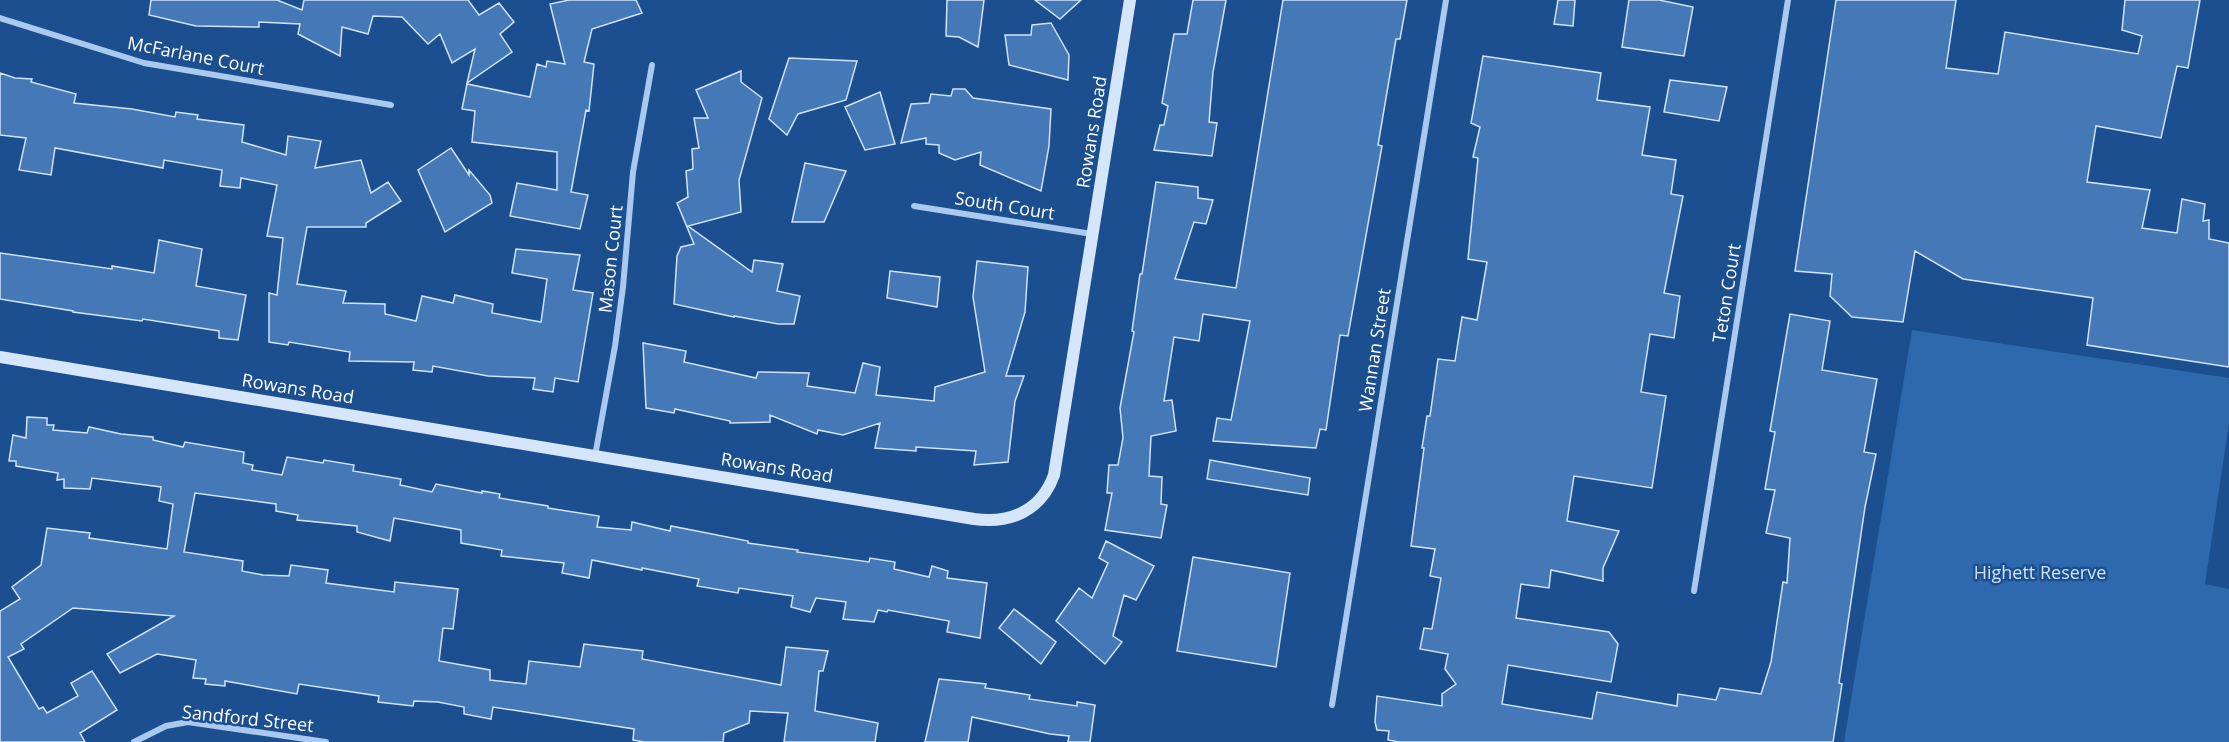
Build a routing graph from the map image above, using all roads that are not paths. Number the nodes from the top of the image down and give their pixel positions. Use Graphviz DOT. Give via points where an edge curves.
graph roads {
  1 [pos="1130,0"];
  2 [pos="1446,0"];
  3 [pos="1788,0"];
  4 [pos="0,18"];
  5 [pos="652,65"];
  6 [pos="391,105"];
  7 [pos="914,206"];
  8 [pos="1092,234"];
  9 [pos="0,357"];
  10 [pos="595,456"];
  11 [pos="1694,591"];
  12 [pos="1332,705"];
  13 [pos="134,742"];
  14 [pos="326,742"];
  1 -- 8 [label="street, Rowans Road"];
  2 -- 12 [label="street, Wannan Street"];
  3 -- 11 [label="street, Teton Court"];
  4 -- 6 [label="street, McFarlane Court" via="144,63"];
  5 -- 10 [label="street, Mason Court" via="633,172 615,346"];
  7 -- 8 [label="street, South Court"];
  8 -- 10 [label="street, Rowans Road" via="1054,475 1043,497 1019,515 985,520"];
  9 -- 10 [label="street, Rowans Road"];
  13 -- 14 [label="street, Sandford Street" via="166,726 188,722"];
}
